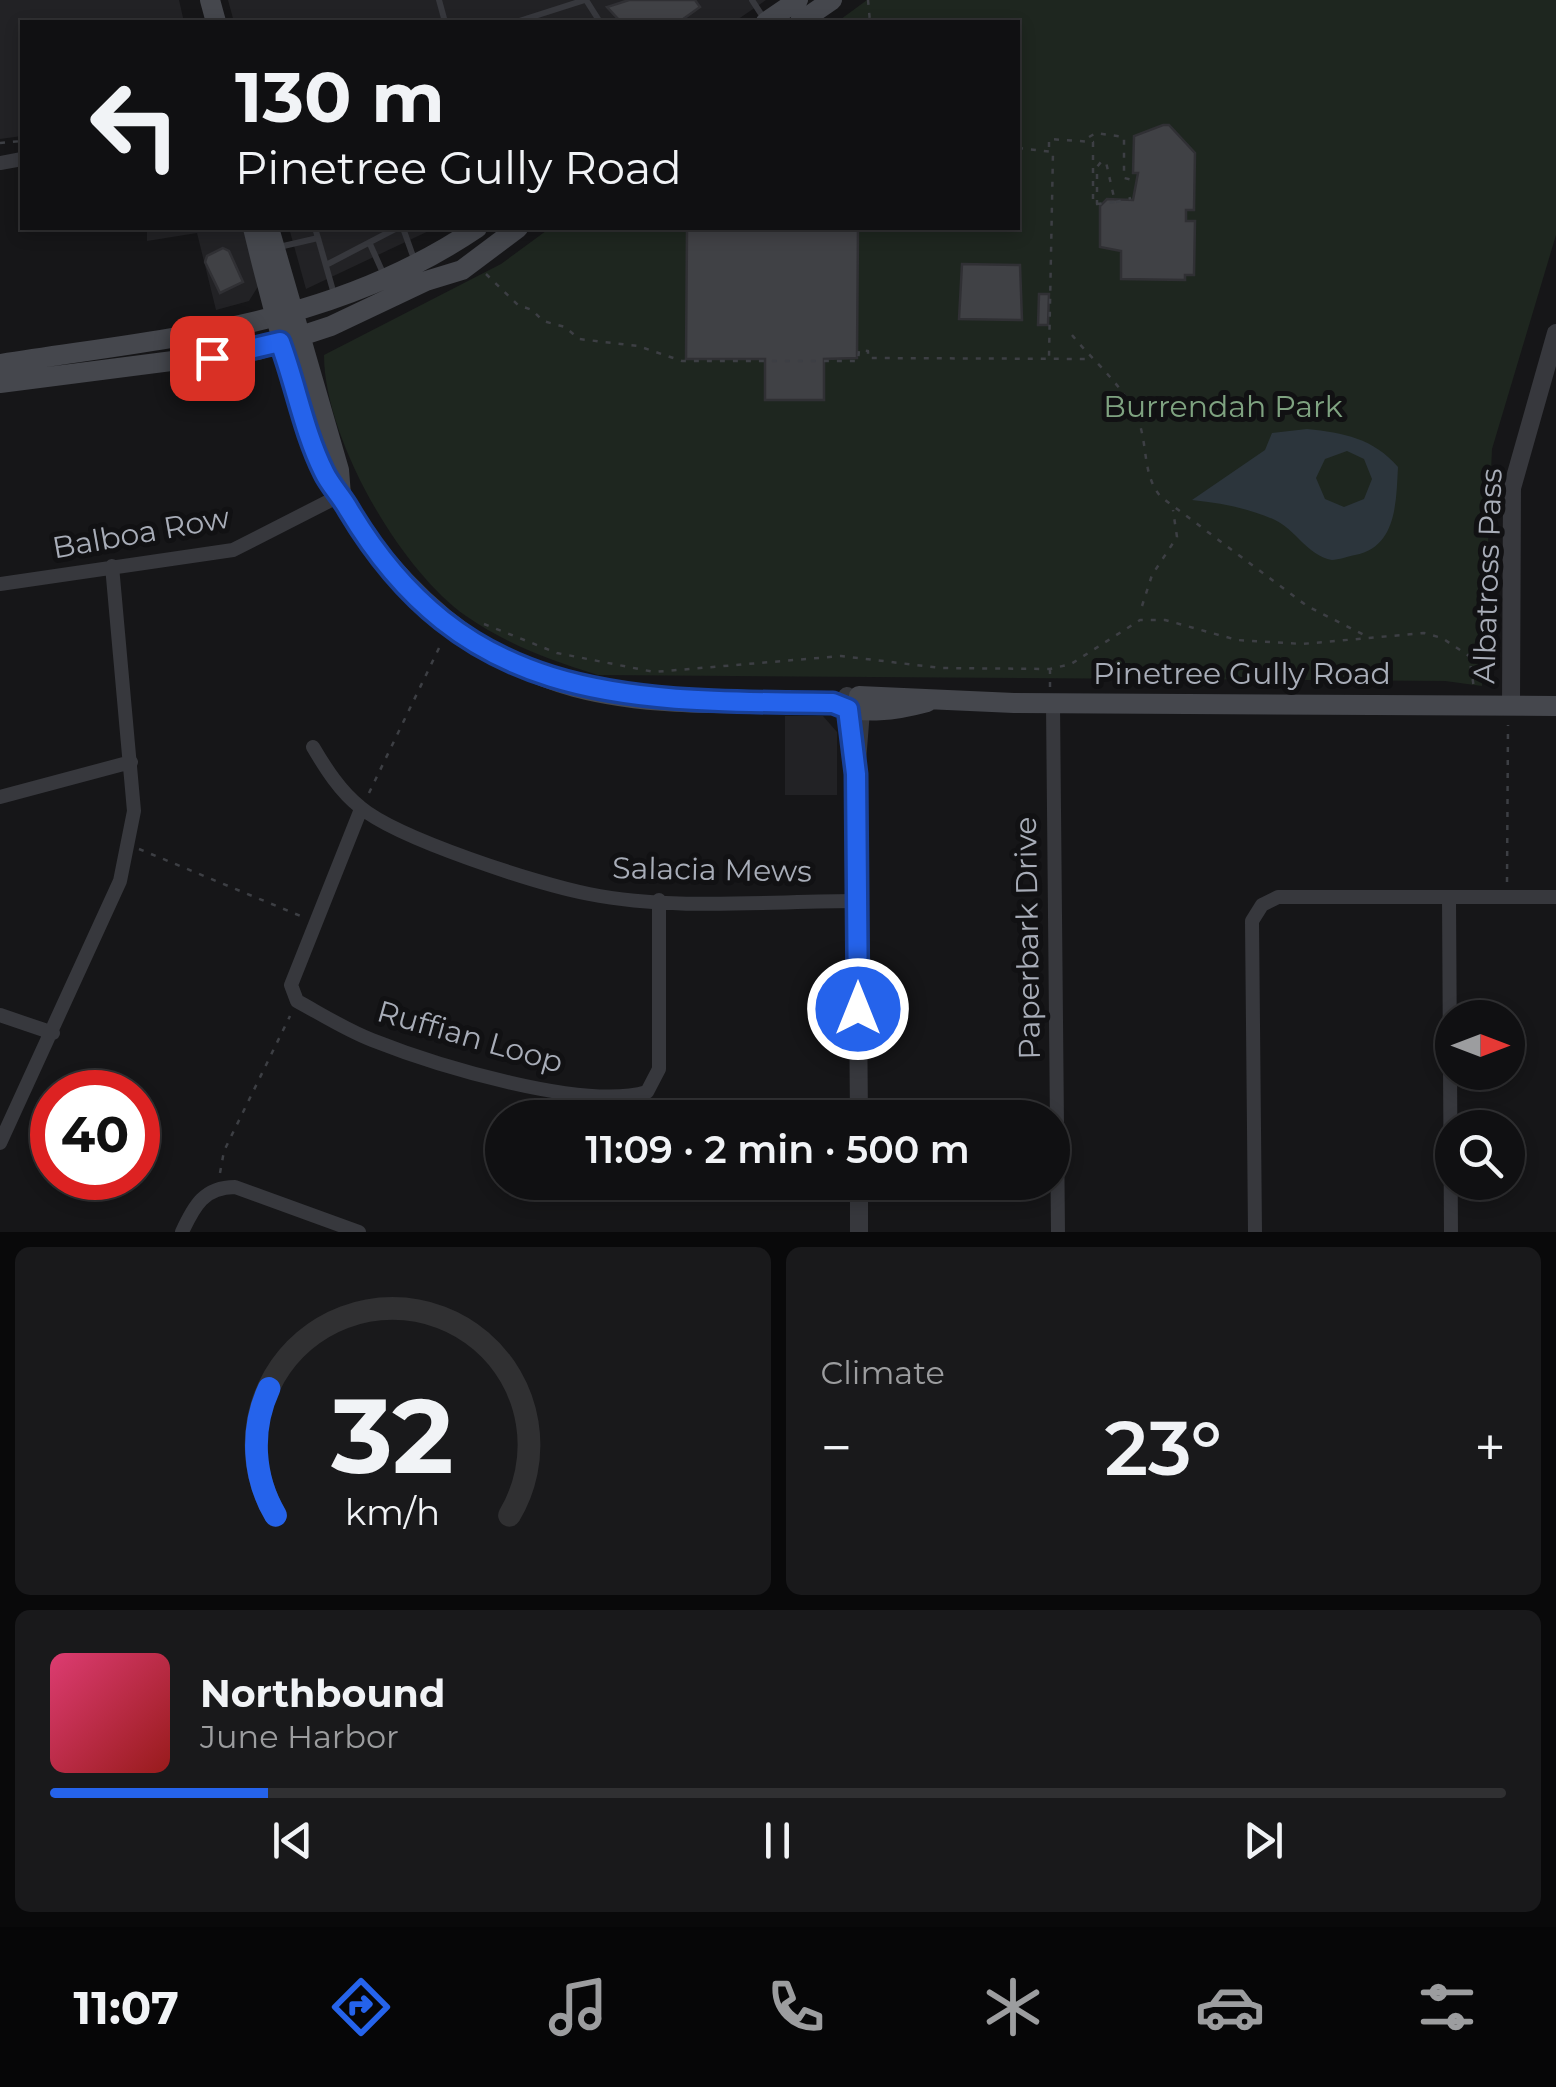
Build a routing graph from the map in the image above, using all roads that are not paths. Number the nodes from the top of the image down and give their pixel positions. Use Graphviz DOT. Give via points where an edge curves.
graph roads {
  1 [pos="586,0"];
  2 [pos="798,0"];
  3 [pos="832,0"];
  4 [pos="522,20"];
  5 [pos="769,20"];
  6 [pos="803,20"];
  7 [pos="316,230"];
  8 [pos="396,230"];
  9 [pos="401,230"];
  10 [pos="473,230"];
  11 [pos="519,230"];
  12 [pos="318,238"];
  13 [pos="267,243"];
  14 [pos="370,244"];
  15 [pos="416,265"];
  16 [pos="326,266"];
  17 [pos="386,279"];
  18 [pos="335,300"];
  19 [pos="284,318"];
  20 [pos="1556,333"];
  21 [pos="290,340"];
  22 [pos="0,364"];
  23 [pos="0,383"];
  24 [pos="340,495"];
  25 [pos="112,566"];
  26 [pos="0,584"];
  27 [pos="1051,697"];
  28 [pos="850,703"];
  29 [pos="1556,706"];
  30 [pos="1511,712"];
  31 [pos="313,747"];
  32 [pos="130,762"];
  33 [pos="0,797"];
  34 [pos="361,809"];
  35 [pos="1556,897"];
  36 [pos="1448,898"];
  37 [pos="659,900"];
  38 [pos="857,901"];
  39 [pos="0,1015"];
  40 [pos="53,1034"];
  41 [pos="858,1100"];
  42 [pos="0,1143"];
  43 [pos="859,1200"];
  44 [pos="182,1232"];
  45 [pos="358,1232"];
  46 [pos="859,1232"];
  47 [pos="1058,1232"];
  48 [pos="1255,1232"];
  49 [pos="1451,1232"];
  1 -- 4 [label="lane"];
  2 -- 5 [label="main road"];
  3 -- 6 [label="main road"];
  7 -- 12 [label="lane"];
  8 -- 14 [label="lane"];
  9 -- 15 [label="lane"];
  10 -- 15 [label="main road"];
  11 -- 21 [label="main road" via="477,261"];
  12 -- 13 [label="lane"];
  12 -- 16 [label="lane"];
  13 -- 19 [label="main road, Pinetree Gully Road"];
  14 -- 16 [label="lane"];
  14 -- 17 [label="lane"];
  15 -- 17 [label="main road"];
  16 -- 18 [label="lane"];
  17 -- 18 [label="main road"];
  18 -- 19 [label="main road"];
  19 -- 21 [label="main road, Pinetree Gully Road"];
  19 -- 22 [label="main road"];
  20 -- 30 [label="street, Albatross Pass" via="1512,488"];
  21 -- 23 [label="main road" via="212,358"];
  21 -- 24 [label="main road, Pinetree Gully Road" via="325,475"];
  24 -- 25 [label="street, Balboa Row" via="233,550"];
  24 -- 28 [label="main road, Pinetree Gully Road" via="390,569 444,620 516,666 576,687 639,698"];
  25 -- 26 [label="street, Balboa Row"];
  25 -- 32 [label="street"];
  27 -- 28 [label="main road, Pinetree Gully Road" via="927,702 897,710"];
  27 -- 30 [label="main road, Pinetree Gully Road"];
  27 -- 47 [label="street, Paperbark Drive"];
  28 -- 38 [label="street"];
  29 -- 30 [label="main road, Pinetree Gully Road"];
  31 -- 34 [label="street, Salacia Mews"];
  32 -- 33 [label="street"];
  32 -- 40 [label="street" via="134,810 120,881"];
  34 -- 37 [label="street, Salacia Mews" via="455,854 588,894"];
  34 -- 37 [label="street, Ruffian Loop" via="291,985 297,1001 370,1040 449,1065 579,1096 623,1100 647,1092 659,1069"];
  35 -- 36 [label="street"];
  36 -- 48 [label="street" via="1278,897 1262,905 1252,922"];
  36 -- 49 [label="street"];
  37 -- 38 [label="street, Salacia Mews"];
  38 -- 41 [label="street"];
  39 -- 40 [label="street"];
  40 -- 42 [label="street"];
  43 -- 46 [label="street"];
  44 -- 45 [label="street" via="196,1204 217,1187 235,1187"];
}
